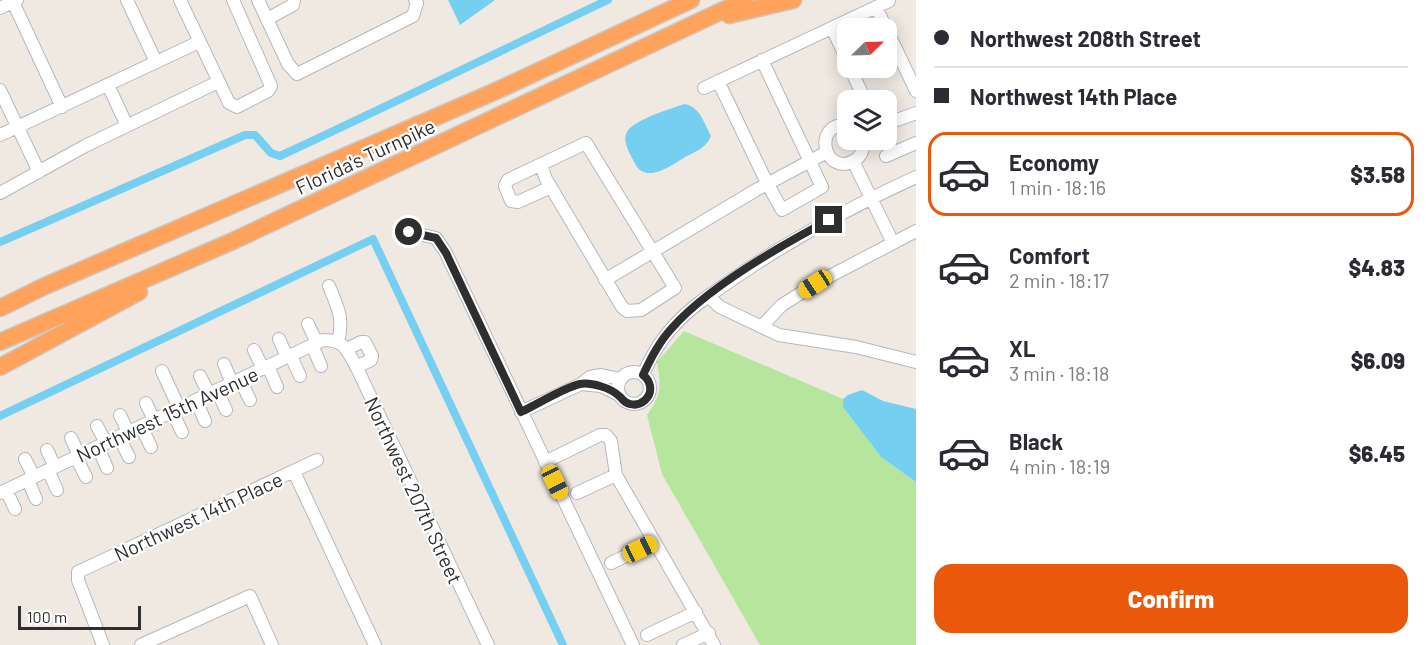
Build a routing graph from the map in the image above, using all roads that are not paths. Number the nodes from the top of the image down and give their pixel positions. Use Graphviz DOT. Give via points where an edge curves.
graph roads {
  1 [pos="127,0"];
  2 [pos="180,0"];
  3 [pos="233,0"];
  4 [pos="294,0"];
  5 [pos="415,0"];
  6 [pos="691,0"];
  7 [pos="745,0"];
  8 [pos="793,0"];
  9 [pos="15,1"];
  10 [pos="260,1"];
  11 [pos="889,1"];
  12 [pos="876,6"];
  13 [pos="0,8"];
  14 [pos="267,19"];
  15 [pos="702,21"];
  16 [pos="832,28"];
  17 [pos="837,39"];
  18 [pos="199,42"];
  19 [pos="762,60"];
  20 [pos="156,62"];
  21 [pos="718,81"];
  22 [pos="219,82"];
  23 [pos="108,85"];
  24 [pos="704,88"];
  25 [pos="0,90"];
  26 [pos="916,91"];
  27 [pos="62,106"];
  28 [pos="916,113"];
  29 [pos="897,120"];
  30 [pos="127,126"];
  31 [pos="837,126"];
  32 [pos="18,127"];
  33 [pos="0,135"];
  34 [pos="916,143"];
  35 [pos="862,150"];
  36 [pos="889,150"];
  37 [pos="826,152"];
  38 [pos="808,161"];
  39 [pos="853,161"];
  40 [pos="541,165"];
  41 [pos="39,172"];
  42 [pos="916,177"];
  43 [pos="767,183"];
  44 [pos="551,187"];
  45 [pos="0,193"];
  46 [pos="871,198"];
  47 [pos="409,232"];
  48 [pos="914,236"];
  49 [pos="233,241"];
  50 [pos="893,243"];
  51 [pos="653,251"];
  52 [pos="605,280"];
  53 [pos="45,286"];
  54 [pos="329,286"];
  55 [pos="708,296"];
  56 [pos="0,299"];
  57 [pos="0,308"];
  58 [pos="308,324"];
  59 [pos="761,327"];
  60 [pos="279,339"];
  61 [pos="0,342"];
  62 [pos="340,343"];
  63 [pos="315,344"];
  64 [pos="254,350"];
  65 [pos="289,356"];
  66 [pos="916,362"];
  67 [pos="224,364"];
  68 [pos="321,366"];
  69 [pos="0,367"];
  70 [pos="266,367"];
  71 [pos="356,367"];
  72 [pos="162,371"];
  73 [pos="643,375"];
  74 [pos="200,376"];
  75 [pos="300,376"];
  76 [pos="620,379"];
  77 [pos="236,381"];
  78 [pos="581,384"];
  79 [pos="277,387"];
  80 [pos="213,392"];
  81 [pos="619,395"];
  82 [pos="196,400"];
  83 [pos="250,400"];
  84 [pos="146,403"];
  85 [pos="176,410"];
  86 [pos="226,410"];
  87 [pos="521,412"];
  88 [pos="120,415"];
  89 [pos="154,420"];
  90 [pos="205,421"];
  91 [pos="97,426"];
  92 [pos="141,426"];
  93 [pos="182,432"];
  94 [pos="124,434"];
  95 [pos="71,438"];
  96 [pos="102,445"];
  97 [pos="151,447"];
  98 [pos="47,450"];
  99 [pos="78,456"];
  100 [pos="129,457"];
  101 [pos="26,459"];
  102 [pos="317,460"];
  103 [pos="545,462"];
  104 [pos="107,468"];
  105 [pos="51,469"];
  106 [pos="294,472"];
  107 [pos="616,475"];
  108 [pos="86,477"];
  109 [pos="31,478"];
  110 [pos="57,490"];
  111 [pos="3,491"];
  112 [pos="577,493"];
  113 [pos="36,499"];
  114 [pos="15,509"];
  115 [pos="655,543"];
  116 [pos="610,563"];
  117 [pos="696,612"];
  118 [pos="647,635"];
  119 [pos="711,639"];
  120 [pos="103,645"];
  121 [pos="141,645"];
  122 [pos="272,645"];
  123 [pos="375,645"];
  124 [pos="488,645"];
  125 [pos="633,645"];
  126 [pos="683,645"];
  1 -- 20 [label="street"];
  2 -- 18 [label="street"];
  3 -- 22 [label="street" via="271,86 237,107 229,103"];
  4 -- 14 [label="street" via="293,5"];
  5 -- 14 [label="street" via="413,16 297,74 288,64"];
  6 -- 53 [label="highway, Florida's Turnpike" via="409,129"];
  7 -- 15 [label="highway, Florida's Turnpike"];
  8 -- 15 [label="highway"];
  9 -- 13 [label="street"];
  9 -- 27 [label="street"];
  10 -- 14 [label="street"];
  11 -- 12 [label="street"];
  12 -- 16 [label="street"];
  12 -- 26 [label="street"];
  15 -- 49 [label="highway, Florida's Turnpike"];
  16 -- 17 [label="street"];
  16 -- 19 [label="street"];
  18 -- 20 [label="street"];
  18 -- 22 [label="street"];
  19 -- 21 [label="street"];
  19 -- 38 [label="street"];
  20 -- 23 [label="street"];
  21 -- 24 [label="street"];
  21 -- 43 [label="street"];
  22 -- 30 [label="street"];
  23 -- 27 [label="street"];
  23 -- 30 [label="street"];
  25 -- 32 [label="street"];
  27 -- 32 [label="street"];
  28 -- 29 [label="street"];
  30 -- 41 [label="street"];
  31 -- 37 [label="street" via="825,142"];
  32 -- 33 [label="street"];
  32 -- 41 [label="street"];
  34 -- 36 [label="street" via="890,154"];
  35 -- 39 [label="street"];
  37 -- 38 [label="street"];
  37 -- 39 [label="street" via="839,163"];
  38 -- 43 [label="street"];
  38 -- 43 [label="street" via="822,187 782,210"];
  39 -- 46 [label="street"];
  40 -- 44 [label="street"];
  40 -- 44 [label="street" via="508,180 505,186 511,201 518,202"];
  40 -- 51 [label="street" via="586,143"];
  41 -- 45 [label="street"];
  42 -- 46 [label="street"];
  43 -- 51 [label="street"];
  44 -- 52 [label="street"];
  46 -- 50 [label="street"];
  46 -- 55 [label="street" via="761,259"];
  47 -- 87 [label="street" via="436,238 446,253"];
  48 -- 50 [label="street"];
  49 -- 61 [label="highway, Florida's Turnpike"];
  49 -- 69 [label="highway"];
  50 -- 59 [label="street" via="815,284 771,315"];
  51 -- 52 [label="street"];
  51 -- 52 [label="street" via="675,288 641,310 627,311 622,307"];
  53 -- 56 [label="highway"];
  53 -- 57 [label="highway, Florida's Turnpike"];
  54 -- 62 [label="street" via="341,315"];
  55 -- 59 [label="street" via="720,307"];
  55 -- 73 [label="street" via="672,328 656,348"];
  58 -- 63 [label="street"];
  59 -- 66 [label="street" via="779,335 867,349"];
  60 -- 65 [label="street"];
  62 -- 63 [label="street, Northwest 15th Avenue" via="323,340"];
  62 -- 71 [label="street, Northwest 207th Street"];
  62 -- 71 [label="street, Northwest 15th Avenue" via="365,342 371,360"];
  63 -- 65 [label="street, Northwest 15th Avenue"];
  63 -- 68 [label="street"];
  64 -- 70 [label="street"];
  65 -- 70 [label="street, Northwest 15th Avenue"];
  65 -- 75 [label="street"];
  67 -- 77 [label="street"];
  70 -- 77 [label="street, Northwest 15th Avenue"];
  70 -- 79 [label="street"];
  71 -- 124 [label="street, Northwest 207th Street"];
  72 -- 85 [label="street"];
  73 -- 76 [label="street" via="633,372"];
  73 -- 81 [label="street" via="650,393 643,402 627,403"];
  74 -- 80 [label="street"];
  76 -- 78 [label="street" via="590,376"];
  76 -- 81 [label="street"];
  77 -- 80 [label="street, Northwest 15th Avenue"];
  77 -- 83 [label="street"];
  78 -- 81 [label="street" via="601,386"];
  78 -- 87 [label="street"];
  80 -- 82 [label="street, Northwest 15th Avenue"];
  80 -- 86 [label="street"];
  82 -- 85 [label="street, Northwest 15th Avenue"];
  82 -- 90 [label="street"];
  84 -- 89 [label="street"];
  85 -- 89 [label="street, Northwest 15th Avenue"];
  85 -- 93 [label="street"];
  87 -- 103 [label="street"];
  88 -- 94 [label="street"];
  89 -- 92 [label="street, Northwest 15th Avenue"];
  91 -- 96 [label="street"];
  92 -- 94 [label="street, Northwest 15th Avenue"];
  92 -- 97 [label="street"];
  94 -- 96 [label="street, Northwest 15th Avenue"];
  94 -- 100 [label="street"];
  95 -- 99 [label="street"];
  96 -- 99 [label="street, Northwest 15th Avenue"];
  96 -- 104 [label="street"];
  98 -- 105 [label="street"];
  99 -- 105 [label="street, Northwest 15th Avenue"];
  99 -- 108 [label="street"];
  101 -- 109 [label="street"];
  102 -- 106 [label="street, Northwest 14th Place"];
  103 -- 107 [label="street" via="606,435 611,441"];
  103 -- 125 [label="street"];
  105 -- 109 [label="street, Northwest 15th Avenue"];
  105 -- 110 [label="street"];
  106 -- 120 [label="street, Northwest 14th Place" via="78,572"];
  106 -- 123 [label="street"];
  107 -- 112 [label="street"];
  107 -- 115 [label="street"];
  109 -- 111 [label="street, Northwest 15th Avenue"];
  109 -- 113 [label="street"];
  111 -- 114 [label="street"];
  115 -- 116 [label="street"];
  115 -- 117 [label="street"];
  117 -- 118 [label="street"];
  117 -- 119 [label="street"];
  119 -- 126 [label="street"];
  121 -- 122 [label="street" via="250,596"];
}
